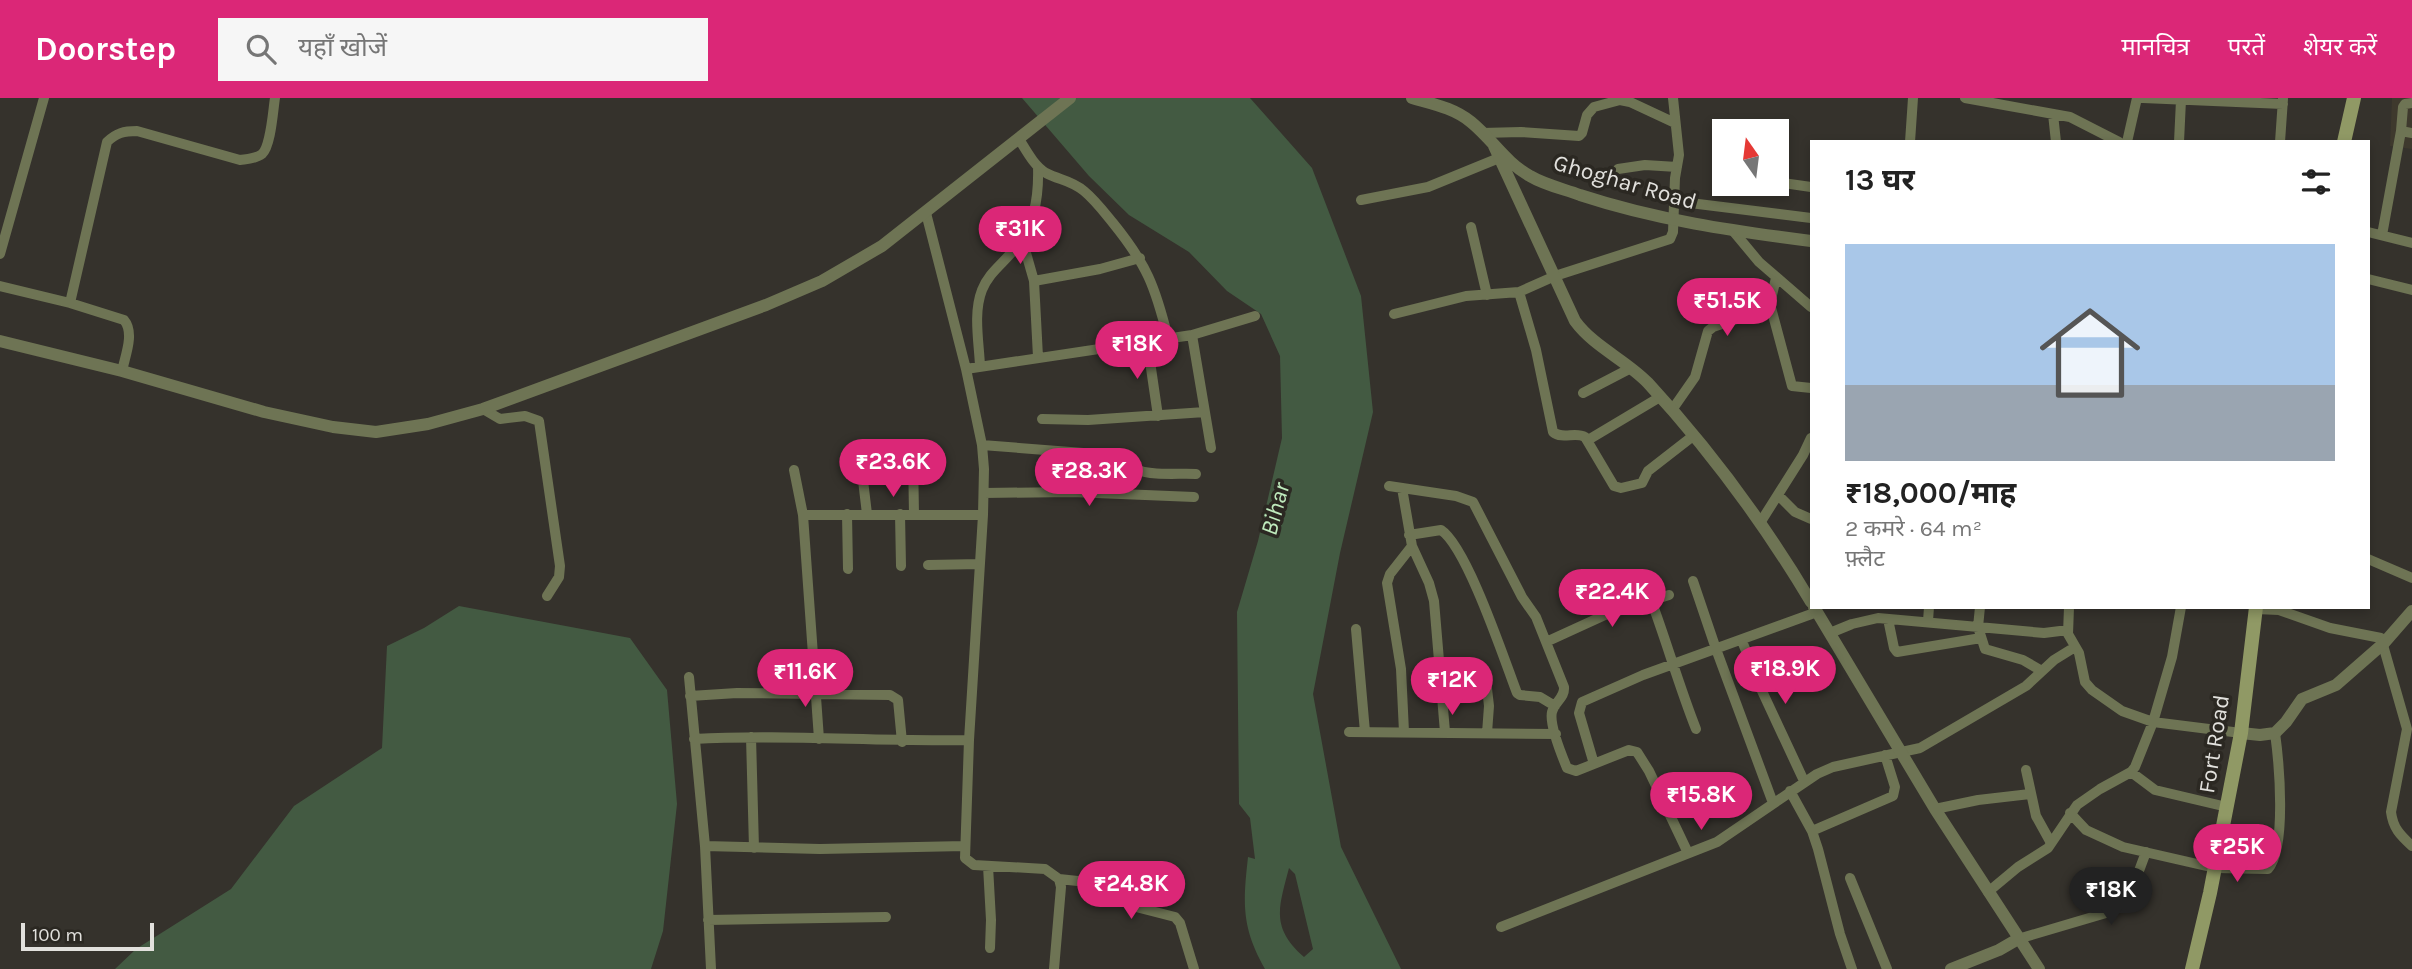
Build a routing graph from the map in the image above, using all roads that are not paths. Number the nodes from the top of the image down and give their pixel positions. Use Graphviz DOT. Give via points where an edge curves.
graph roads {
  1 [pos="44,98"];
  2 [pos="275,98"];
  3 [pos="1070,98"];
  4 [pos="1412,98"];
  5 [pos="1673,98"];
  6 [pos="1913,98"];
  7 [pos="1966,98"];
  8 [pos="2140,98"];
  9 [pos="2354,98"];
  10 [pos="2209,99"];
  11 [pos="2181,100"];
  12 [pos="2283,101"];
  13 [pos="2412,103"];
  14 [pos="2053,114"];
  15 [pos="1675,124"];
  16 [pos="2407,132"];
  17 [pos="1482,133"];
  18 [pos="1023,135"];
  19 [pos="1910,140"];
  20 [pos="2056,140"];
  21 [pos="2115,140"];
  22 [pos="2128,140"];
  23 [pos="2179,140"];
  24 [pos="2280,140"];
  25 [pos="2344,140"];
  26 [pos="1497,152"];
  27 [pos="1038,167"];
  28 [pos="1677,167"];
  29 [pos="1618,169"];
  30 [pos="1789,184"];
  31 [pos="1810,187"];
  32 [pos="1361,200"];
  33 [pos="1674,201"];
  34 [pos="926,213"];
  35 [pos="1810,218"];
  36 [pos="1673,220"];
  37 [pos="1471,227"];
  38 [pos="1734,232"];
  39 [pos="2370,232"];
  40 [pos="2382,235"];
  41 [pos="1022,239"];
  42 [pos="1810,241"];
  43 [pos="2412,243"];
  44 [pos="0,254"];
  45 [pos="1140,258"];
  46 [pos="1555,276"];
  47 [pos="1776,278"];
  48 [pos="2370,279"];
  49 [pos="1034,281"];
  50 [pos="0,286"];
  51 [pos="2412,289"];
  52 [pos="1519,292"];
  53 [pos="1486,295"];
  54 [pos="70,303"];
  55 [pos="1770,304"];
  56 [pos="1810,306"];
  57 [pos="1394,314"];
  58 [pos="1255,316"];
  59 [pos="1192,335"];
  60 [pos="1168,338"];
  61 [pos="0,341"];
  62 [pos="1147,341"];
  63 [pos="1038,357"];
  64 [pos="979,366"];
  65 [pos="1631,368"];
  66 [pos="966,369"];
  67 [pos="122,372"];
  68 [pos="1810,388"];
  69 [pos="1583,393"];
  70 [pos="1660,397"];
  71 [pos="483,410"];
  72 [pos="1672,410"];
  73 [pos="1205,412"];
  74 [pos="1158,416"];
  75 [pos="1042,419"];
  76 [pos="1693,436"];
  77 [pos="1588,440"];
  78 [pos="982,445"];
  79 [pos="1211,447"];
  80 [pos="913,455"];
  81 [pos="1807,456"];
  82 [pos="888,467"];
  83 [pos="794,470"];
  84 [pos="1196,474"];
  85 [pos="1389,486"];
  86 [pos="1402,488"];
  87 [pos="984,493"];
  88 [pos="1778,495"];
  89 [pos="1194,497"];
  90 [pos="847,514"];
  91 [pos="867,514"];
  92 [pos="900,514"];
  93 [pos="914,514"];
  94 [pos="983,514"];
  95 [pos="803,515"];
  96 [pos="1810,519"];
  97 [pos="1760,523"];
  98 [pos="1409,535"];
  99 [pos="1412,547"];
  100 [pos="2370,560"];
  101 [pos="980,564"];
  102 [pos="928,565"];
  103 [pos="901,566"];
  104 [pos="848,569"];
  105 [pos="2412,578"];
  106 [pos="1693,581"];
  107 [pos="1669,595"];
  108 [pos="547,596"];
  109 [pos="1651,600"];
  110 [pos="1810,600"];
  111 [pos="1810,607"];
  112 [pos="1815,609"];
  113 [pos="1928,609"];
  114 [pos="1980,609"];
  115 [pos="2069,609"];
  116 [pos="2180,609"];
  117 [pos="2256,609"];
  118 [pos="2268,609"];
  119 [pos="1888,619"];
  120 [pos="2409,619"];
  121 [pos="1928,621"];
  122 [pos="1978,626"];
  123 [pos="1356,629"];
  124 [pos="2068,630"];
  125 [pos="1830,633"];
  126 [pos="1981,638"];
  127 [pos="1742,641"];
  128 [pos="1546,642"];
  129 [pos="2384,643"];
  130 [pos="2075,647"];
  131 [pos="1716,649"];
  132 [pos="1674,664"];
  133 [pos="2042,671"];
  134 [pos="689,677"];
  135 [pos="1486,680"];
  136 [pos="816,693"];
  137 [pos="690,696"];
  138 [pos="1555,706"];
  139 [pos="2152,722"];
  140 [pos="1696,729"];
  141 [pos="1349,732"];
  142 [pos="1365,732"];
  143 [pos="1404,732"];
  144 [pos="1445,732"];
  145 [pos="1487,733"];
  146 [pos="2241,733"];
  147 [pos="2276,733"];
  148 [pos="1556,734"];
  149 [pos="751,737"];
  150 [pos="694,739"];
  151 [pos="819,739"];
  152 [pos="969,740"];
  153 [pos="902,742"];
  154 [pos="1900,751"];
  155 [pos="1885,755"];
  156 [pos="1594,764"];
  157 [pos="2026,770"];
  158 [pos="2131,772"];
  159 [pos="1804,781"];
  160 [pos="1790,791"];
  161 [pos="2030,794"];
  162 [pos="1773,803"];
  163 [pos="2227,807"];
  164 [pos="1935,809"];
  165 [pos="2070,813"];
  166 [pos="1812,831"];
  167 [pos="2051,843"];
  168 [pos="705,846"];
  169 [pos="965,846"];
  170 [pos="2412,846"];
  171 [pos="754,848"];
  172 [pos="2146,852"];
  173 [pos="1688,853"];
  174 [pos="988,866"];
  175 [pos="2215,867"];
  176 [pos="1850,878"];
  177 [pos="1059,879"];
  178 [pos="1988,892"];
  179 [pos="886,918"];
  180 [pos="708,919"];
  181 [pos="1501,927"];
  182 [pos="2018,939"];
  183 [pos="990,948"];
  184 [pos="710,969"];
  185 [pos="1054,969"];
  186 [pos="1194,969"];
  187 [pos="1852,969"];
  188 [pos="1887,969"];
  189 [pos="1951,969"];
  190 [pos="2039,969"];
  191 [pos="2192,969"];
  1 -- 44 [label="street"];
  2 -- 54 [label="street" via="267,146 252,159 240,160 137,131 114,135 107,142"];
  3 -- 18 [label="street"];
  4 -- 17 [label="street, Ghoghar Road" via="1460,114"];
  5 -- 15 [label="street"];
  6 -- 19 [label="street"];
  7 -- 14 [label="street"];
  8 -- 11 [label="street"];
  8 -- 22 [label="street"];
  9 -- 25 [label="main road"];
  10 -- 11 [label="street"];
  10 -- 12 [label="street"];
  11 -- 23 [label="street"];
  12 -- 24 [label="street"];
  13 -- 16 [label="street" via="2403,107"];
  14 -- 20 [label="street"];
  14 -- 21 [label="street" via="2080,121"];
  15 -- 17 [label="street" via="1620,100 1594,107 1579,136"];
  15 -- 28 [label="street"];
  16 -- 40 [label="street"];
  17 -- 26 [label="street, Ghoghar Road"];
  18 -- 27 [label="street"];
  18 -- 34 [label="street"];
  26 -- 32 [label="street" via="1428,187"];
  26 -- 36 [label="street, Ghoghar Road" via="1532,177 1617,207"];
  26 -- 46 [label="street"];
  27 -- 41 [label="street" via="1037,201"];
  27 -- 45 [label="street" via="1085,192"];
  28 -- 29 [label="street"];
  28 -- 33 [label="street"];
  30 -- 31 [label="street"];
  33 -- 35 [label="street"];
  33 -- 36 [label="street"];
  34 -- 66 [label="street"];
  34 -- 71 [label="street" via="861,260 806,289"];
  36 -- 38 [label="street, Ghoghar Road"];
  36 -- 46 [label="street" via="1672,236 1666,241"];
  37 -- 53 [label="street"];
  38 -- 42 [label="street, Ghoghar Road"];
  38 -- 47 [label="street"];
  39 -- 40 [label="street"];
  40 -- 43 [label="street"];
  41 -- 49 [label="street"];
  41 -- 64 [label="street" via="981,292"];
  45 -- 49 [label="street"];
  45 -- 60 [label="street" via="1154,286"];
  46 -- 52 [label="street"];
  46 -- 65 [label="street" via="1589,338"];
  47 -- 55 [label="street"];
  47 -- 56 [label="street"];
  48 -- 51 [label="street"];
  49 -- 63 [label="street"];
  50 -- 54 [label="street"];
  52 -- 53 [label="street"];
  52 -- 77 [label="street" via="1551,429 1559,436 1578,434"];
  53 -- 57 [label="street" via="1454,298"];
  54 -- 67 [label="street" via="119,317 128,325"];
  55 -- 68 [label="street" via="1792,386"];
  55 -- 72 [label="street" via="1707,331 1695,377"];
  58 -- 59 [label="street"];
  59 -- 60 [label="street"];
  59 -- 73 [label="street"];
  60 -- 62 [label="street"];
  61 -- 67 [label="street"];
  62 -- 63 [label="street"];
  62 -- 74 [label="street"];
  63 -- 64 [label="street"];
  64 -- 66 [label="street"];
  65 -- 69 [label="street"];
  65 -- 70 [label="street"];
  66 -- 78 [label="street"];
  67 -- 71 [label="street" via="264,412 355,431 400,429"];
  70 -- 72 [label="street"];
  70 -- 77 [label="street"];
  71 -- 108 [label="street" via="500,419 525,416 539,421 560,566"];
  72 -- 76 [label="street"];
  73 -- 74 [label="street"];
  73 -- 79 [label="street"];
  74 -- 75 [label="street"];
  76 -- 77 [label="street" via="1648,471 1642,483 1622,488 1611,484"];
  76 -- 97 [label="street"];
  78 -- 84 [label="street" via="1122,456 1141,471"];
  78 -- 87 [label="street"];
  80 -- 93 [label="street"];
  81 -- 88 [label="street"];
  82 -- 91 [label="street" via="862,472"];
  83 -- 95 [label="street"];
  85 -- 86 [label="street"];
  86 -- 98 [label="street"];
  86 -- 128 [label="street" via="1473,502"];
  87 -- 89 [label="street"];
  87 -- 94 [label="street"];
  88 -- 96 [label="street" via="1795,512"];
  88 -- 97 [label="street"];
  90 -- 91 [label="street"];
  90 -- 95 [label="street"];
  90 -- 104 [label="street"];
  91 -- 92 [label="street"];
  92 -- 93 [label="street"];
  92 -- 103 [label="street"];
  93 -- 94 [label="street"];
  94 -- 101 [label="street"];
  95 -- 136 [label="street"];
  97 -- 110 [label="street"];
  98 -- 99 [label="street"];
  98 -- 138 [label="street" via="1441,530 1447,535 1467,567 1517,693 1540,697"];
  99 -- 143 [label="street" via="1387,583 1401,669"];
  99 -- 144 [label="street" via="1434,601"];
  100 -- 105 [label="street"];
  101 -- 102 [label="street"];
  101 -- 152 [label="street"];
  106 -- 131 [label="street"];
  107 -- 109 [label="street"];
  109 -- 128 [label="street" via="1586,622"];
  109 -- 132 [label="street"];
  111 -- 127 [label="street"];
  112 -- 125 [label="street"];
  113 -- 121 [label="street"];
  114 -- 122 [label="street"];
  115 -- 124 [label="street"];
  116 -- 139 [label="street" via="2175,646"];
  117 -- 146 [label="main road, Fort Road"];
  118 -- 129 [label="street" via="2330,628 2378,636"];
  119 -- 121 [label="street"];
  119 -- 125 [label="street" via="1860,621"];
  119 -- 126 [label="street" via="1897,652"];
  120 -- 129 [label="street"];
  121 -- 122 [label="street"];
  122 -- 124 [label="street" via="2044,633"];
  122 -- 126 [label="street"];
  123 -- 142 [label="street"];
  124 -- 130 [label="street"];
  125 -- 154 [label="street"];
  126 -- 133 [label="street" via="1988,650"];
  127 -- 131 [label="street"];
  127 -- 159 [label="street"];
  128 -- 138 [label="street" via="1565,691"];
  129 -- 147 [label="street" via="2332,688 2302,699"];
  129 -- 170 [label="street" via="2407,729 2392,820"];
  130 -- 133 [label="street"];
  130 -- 139 [label="street" via="2087,685 2122,711"];
  131 -- 132 [label="street"];
  131 -- 162 [label="street"];
  132 -- 140 [label="street"];
  132 -- 156 [label="street" via="1579,705"];
  133 -- 154 [label="street" via="1982,713 1916,750"];
  134 -- 137 [label="street"];
  135 -- 145 [label="street"];
  136 -- 137 [label="street"];
  136 -- 151 [label="street"];
  136 -- 153 [label="street" via="894,696"];
  137 -- 150 [label="street"];
  138 -- 148 [label="street"];
  139 -- 146 [label="street"];
  139 -- 158 [label="street"];
  141 -- 142 [label="street"];
  142 -- 143 [label="street"];
  143 -- 144 [label="street"];
  144 -- 145 [label="street"];
  145 -- 148 [label="street"];
  146 -- 147 [label="street"];
  146 -- 163 [label="main road, Fort Road"];
  147 -- 175 [label="street" via="2281,800 2270,868"];
  148 -- 156 [label="street" via="1570,770"];
  149 -- 150 [label="street"];
  149 -- 151 [label="street"];
  149 -- 171 [label="street"];
  150 -- 168 [label="street"];
  151 -- 153 [label="street"];
  152 -- 153 [label="street"];
  152 -- 169 [label="street"];
  154 -- 155 [label="street"];
  154 -- 164 [label="street"];
  155 -- 159 [label="street" via="1833,768"];
  155 -- 166 [label="street" via="1895,787 1893,796"];
  156 -- 173 [label="street" via="1629,750 1637,752"];
  157 -- 161 [label="street"];
  158 -- 163 [label="street" via="2155,790"];
  158 -- 165 [label="street" via="2084,799"];
  159 -- 160 [label="street"];
  160 -- 162 [label="street"];
  160 -- 166 [label="street"];
  161 -- 164 [label="street"];
  161 -- 167 [label="street"];
  162 -- 173 [label="street" via="1717,842"];
  163 -- 175 [label="main road, Fort Road"];
  164 -- 178 [label="street"];
  165 -- 167 [label="street"];
  165 -- 172 [label="street" via="2086,830 2108,842"];
  166 -- 187 [label="street"];
  167 -- 178 [label="street"];
  168 -- 171 [label="street"];
  168 -- 180 [label="street"];
  169 -- 171 [label="street"];
  169 -- 174 [label="street" via="969,863"];
  172 -- 175 [label="street"];
  172 -- 182 [label="street" via="2127,903"];
  173 -- 181 [label="street"];
  174 -- 177 [label="street" via="1045,869"];
  174 -- 183 [label="street"];
  175 -- 191 [label="main road, Fort Road"];
  176 -- 188 [label="street"];
  177 -- 185 [label="street"];
  177 -- 186 [label="street" via="1106,884 1136,907 1175,917"];
  178 -- 182 [label="street"];
  179 -- 180 [label="street"];
  180 -- 184 [label="street"];
  182 -- 189 [label="street"];
  182 -- 190 [label="street"];
}
